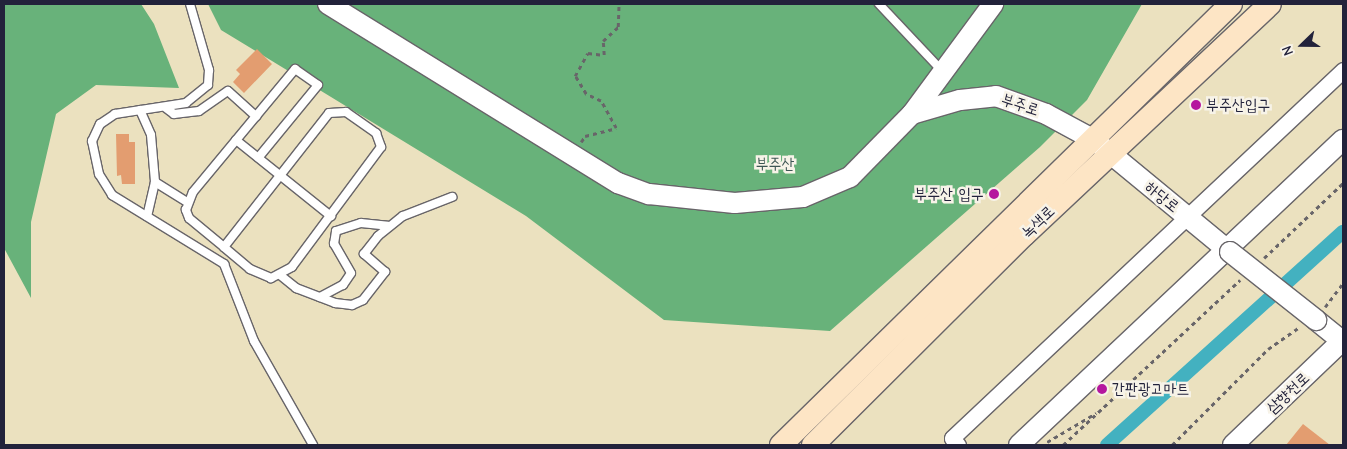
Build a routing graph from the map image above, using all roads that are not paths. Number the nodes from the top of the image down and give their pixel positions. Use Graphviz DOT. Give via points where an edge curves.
graph roads {
  1 [pos="190,4"];
  2 [pos="328,4"];
  3 [pos="879,4"];
  4 [pos="993,4"];
  5 [pos="1231,4"];
  6 [pos="1270,4"];
  7 [pos="1343,70"];
  8 [pos="943,72"];
  9 [pos="166,108"];
  10 [pos="140,110"];
  11 [pos="912,114"];
  12 [pos="256,116"];
  13 [pos="236,140"];
  14 [pos="1343,140"];
  15 [pos="1102,148"];
  16 [pos="258,158"];
  17 [pos="280,176"];
  18 [pos="155,182"];
  19 [pos="452,197"];
  20 [pos="187,202"];
  21 [pos="146,216"];
  22 [pos="331,216"];
  23 [pos="1186,217"];
  24 [pos="388,226"];
  25 [pos="224,247"];
  26 [pos="1228,250"];
  27 [pos="280,275"];
  28 [pos="320,297"];
  29 [pos="1343,341"];
  30 [pos="313,445"];
  31 [pos="781,445"];
  32 [pos="813,445"];
  33 [pos="958,445"];
  34 [pos="1019,445"];
  35 [pos="1233,445"];
  1 -- 9 [label="lane" via="208,70 208,85 186,103"];
  2 -- 11 [label="street" via="618,183 650,194 736,203 803,197 850,177"];
  3 -- 8 [label="lane"];
  4 -- 8 [label="street"];
  5 -- 15 [label="main road, 녹색로"];
  6 -- 15 [label="main road, 녹색로"];
  7 -- 23 [label="street"];
  8 -- 11 [label="street"];
  9 -- 10 [label="lane"];
  9 -- 12 [label="lane" via="174,114 199,111 228,91"];
  10 -- 18 [label="lane" via="151,135"];
  10 -- 21 [label="lane" via="115,114 100,124 92,141 99,174 112,195"];
  11 -- 15 [label="street, 부주로" via="960,100 996,96 1046,114"];
  12 -- 13 [label="lane"];
  12 -- 16 [label="lane" via="295,69 318,85"];
  13 -- 16 [label="lane"];
  13 -- 20 [label="lane"];
  14 -- 26 [label="street"];
  15 -- 23 [label="street, 하당로"];
  15 -- 31 [label="main road, 녹색로"];
  15 -- 32 [label="main road, 녹색로"];
  16 -- 17 [label="lane"];
  17 -- 22 [label="lane"];
  17 -- 22 [label="lane" via="336,110 376,133 378,154"];
  17 -- 25 [label="lane"];
  18 -- 20 [label="lane"];
  18 -- 21 [label="lane"];
  19 -- 24 [label="lane"];
  20 -- 25 [label="lane" via="189,218"];
  21 -- 30 [label="lane" via="224,264 254,341"];
  22 -- 27 [label="lane" via="292,267"];
  23 -- 26 [label="street, 하당로"];
  23 -- 33 [label="street" via="952,438"];
  24 -- 28 [label="lane" via="361,223 336,231 334,244 351,273 343,285"];
  24 -- 28 [label="lane" via="364,254 385,272 364,300 352,304"];
  25 -- 27 [label="lane" via="264,277"];
  26 -- 29 [label="street, 하당로, bridge"];
  26 -- 34 [label="street"];
  27 -- 28 [label="lane" via="296,288"];
  29 -- 35 [label="street, 삼향천로"];
}
